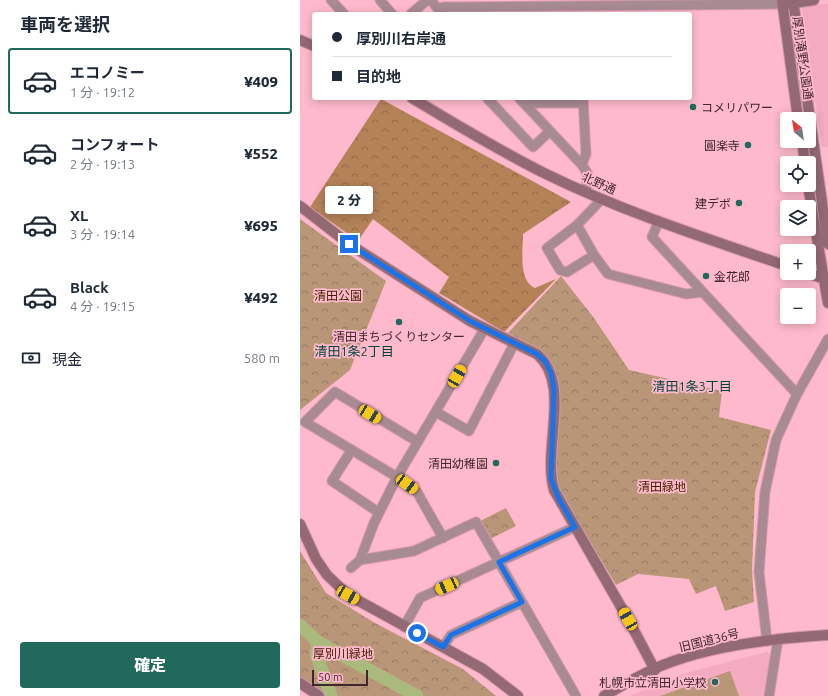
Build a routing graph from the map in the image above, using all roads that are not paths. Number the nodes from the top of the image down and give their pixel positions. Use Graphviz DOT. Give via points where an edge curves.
graph roads {
  1 [pos="331,0"];
  2 [pos="380,0"];
  3 [pos="427,0"];
  4 [pos="431,0"];
  5 [pos="814,0"];
  6 [pos="793,1"];
  7 [pos="782,2"];
  8 [pos="677,3"];
  9 [pos="576,7"];
  10 [pos="442,8"];
  11 [pos="342,12"];
  12 [pos="390,12"];
  13 [pos="413,12"];
  14 [pos="300,40"];
  15 [pos="312,45"];
  16 [pos="799,45"];
  17 [pos="788,47"];
  18 [pos="415,100"];
  19 [pos="489,100"];
  20 [pos="521,101"];
  21 [pos="583,101"];
  22 [pos="797,112"];
  23 [pos="550,130"];
  24 [pos="582,165"];
  25 [pos="586,191"];
  26 [pos="809,192"];
  27 [pos="602,199"];
  28 [pos="300,206"];
  29 [pos="659,221"];
  30 [pos="577,225"];
  31 [pos="828,244"];
  32 [pos="594,255"];
  33 [pos="780,264"];
  34 [pos="825,279"];
  35 [pos="703,292"];
  36 [pos="828,302"];
  37 [pos="485,328"];
  38 [pos="828,339"];
  39 [pos="515,342"];
  40 [pos="797,394"];
  41 [pos="436,412"];
  42 [pos="418,442"];
  43 [pos="351,451"];
  44 [pos="397,477"];
  45 [pos="378,512"];
  46 [pos="300,524"];
  47 [pos="575,527"];
  48 [pos="443,538"];
  49 [pos="360,560"];
  50 [pos="499,562"];
  51 [pos="351,568"];
  52 [pos="522,602"];
  53 [pos="404,627"];
  54 [pos="828,635"];
  55 [pos="778,640"];
  56 [pos="767,641"];
  57 [pos="443,647"];
  58 [pos="655,670"];
  59 [pos="300,683"];
  60 [pos="318,696"];
  61 [pos="518,696"];
  62 [pos="576,696"];
  63 [pos="604,696"];
  64 [pos="769,696"];
  1 -- 11 [label="street"];
  2 -- 12 [label="street"];
  3 -- 13 [label="street"];
  4 -- 10 [label="street"];
  5 -- 6 [label="street"];
  6 -- 7 [label="street"];
  6 -- 16 [label="street, 厚別滝野公園通"];
  7 -- 8 [label="street"];
  7 -- 17 [label="street, 厚別滝野公園通"];
  8 -- 9 [label="street"];
  9 -- 10 [label="street"];
  14 -- 15 [label="street"];
  16 -- 17 [label="street"];
  16 -- 31 [label="street, 厚別滝野公園通"];
  17 -- 22 [label="street, 厚別滝野公園通"];
  18 -- 25 [label="street, 北野通" via="485,142"];
  19 -- 23 [label="street" via="533,147"];
  20 -- 21 [label="street"];
  20 -- 23 [label="street"];
  21 -- 24 [label="street" via="586,154"];
  23 -- 24 [label="street"];
  24 -- 25 [label="street" via="588,174"];
  25 -- 27 [label="street, 北野通"];
  26 -- 34 [label="street"];
  27 -- 29 [label="street, 北野通"];
  27 -- 30 [label="street"];
  28 -- 37 [label="street" via="372,259"];
  29 -- 33 [label="street, 北野通"];
  29 -- 35 [label="street" via="652,237"];
  30 -- 32 [label="street"];
  30 -- 32 [label="street" via="547,248 560,270 567,272"];
  32 -- 35 [label="street" via="608,274 686,294"];
  34 -- 36 [label="street"];
  35 -- 40 [label="street"];
  37 -- 39 [label="street"];
  37 -- 41 [label="street"];
  38 -- 40 [label="street"];
  39 -- 41 [label="street" via="469,431"];
  39 -- 47 [label="street" via="537,354 545,361 551,373 554,390 551,479"];
  40 -- 56 [label="street" via="776,440 765,492 759,572"];
  41 -- 42 [label="street"];
  42 -- 43 [label="street" via="335,392 305,422"];
  42 -- 44 [label="street"];
  43 -- 44 [label="street"];
  43 -- 45 [label="street" via="332,482"];
  44 -- 45 [label="street"];
  44 -- 48 [label="street" via="417,492"];
  45 -- 49 [label="street"];
  46 -- 53 [label="street" via="316,560 327,575 348,595"];
  47 -- 50 [label="street"];
  47 -- 58 [label="street"];
  48 -- 49 [label="street" via="414,550"];
  48 -- 50 [label="street" via="476,522"];
  49 -- 51 [label="street"];
  50 -- 52 [label="street"];
  50 -- 53 [label="street" via="420,598"];
  52 -- 57 [label="street" via="451,635"];
  52 -- 62 [label="street"];
  53 -- 57 [label="street"];
  54 -- 55 [label="street, 旧国道36号"];
  55 -- 56 [label="street, 旧国道36号"];
  55 -- 64 [label="street"];
  56 -- 58 [label="street, 旧国道36号" via="705,652"];
  57 -- 61 [label="street" via="488,672"];
  58 -- 63 [label="street, 旧国道36号"];
  59 -- 60 [label="street"];
}
